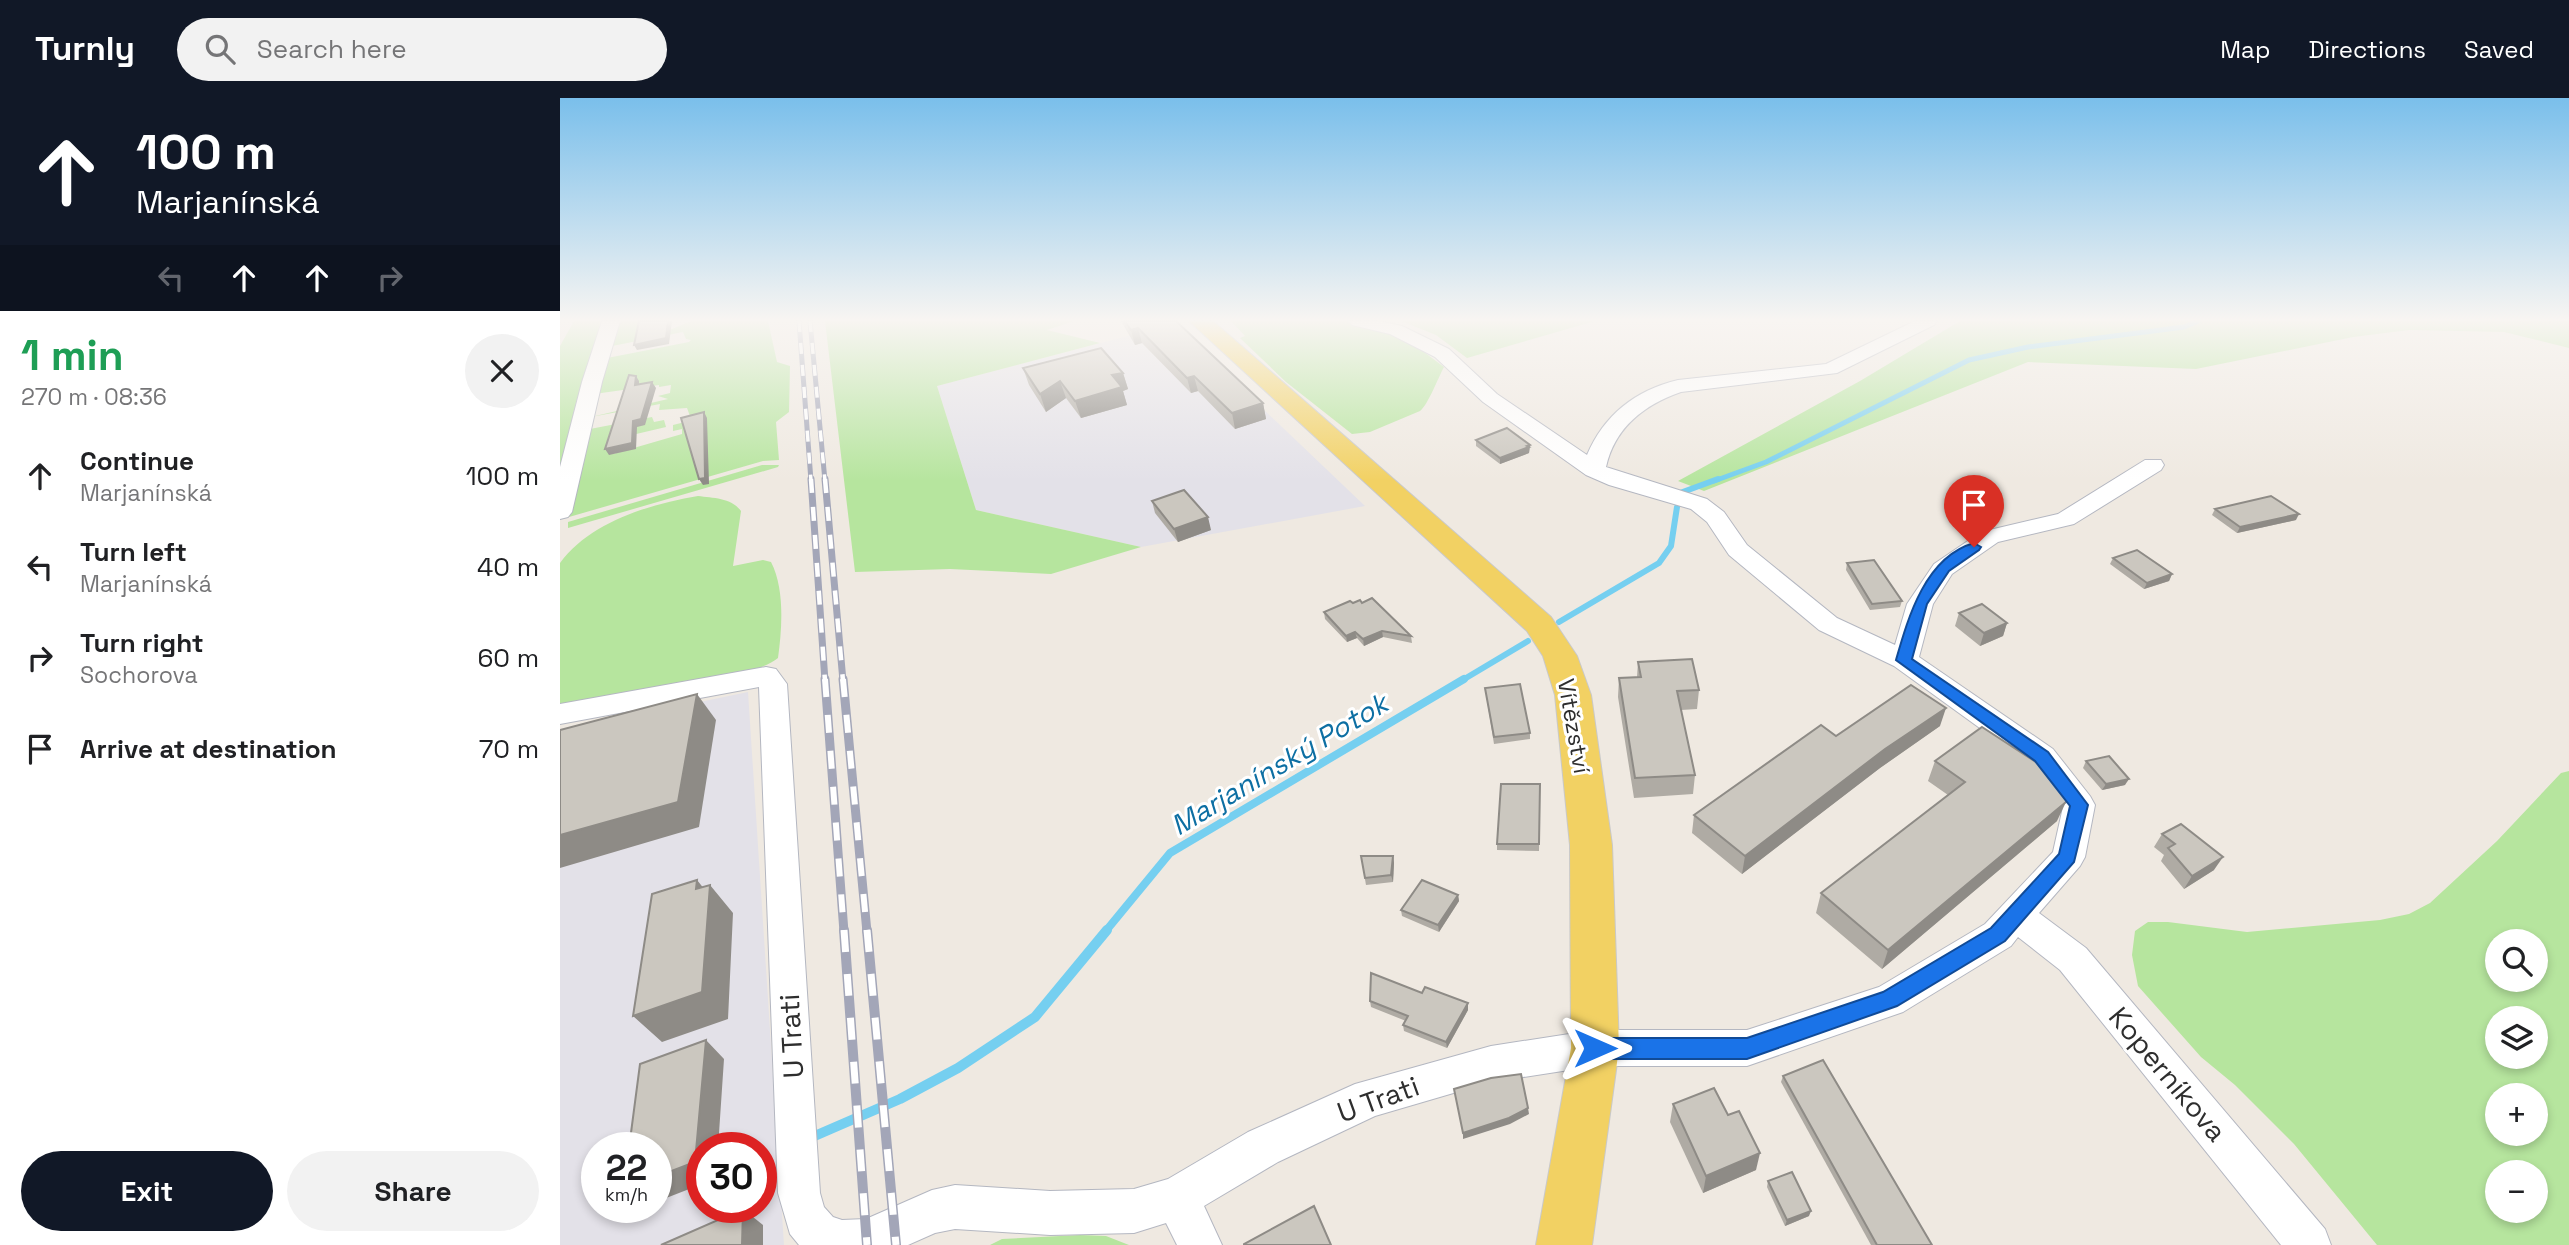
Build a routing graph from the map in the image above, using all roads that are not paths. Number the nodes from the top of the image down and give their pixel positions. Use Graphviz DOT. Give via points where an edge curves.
graph roads {
  1 [pos="594,375"];
  2 [pos="1260,375"];
  3 [pos="1465,375"];
  4 [pos="1781,375"];
  5 [pos="2153,464"];
  6 [pos="1594,470"];
  7 [pos="560,512"];
  8 [pos="1904,660"];
  9 [pos="560,714"];
  10 [pos="2015,915"];
  11 [pos="1595,1048"];
  12 [pos="1177,1198"];
  13 [pos="1200,1245"];
  14 [pos="1563,1245"];
  15 [pos="2309,1245"];
  1 -- 7 [label="street"];
  2 -- 11 [label="main road, Vítězství" via="1539,624 1560,656 1573,695 1591,845"];
  3 -- 6 [label="street" via="1490,398"];
  4 -- 6 [label="street" via="1662,391 1617,418 1597,451"];
  5 -- 8 [label="street" via="2066,519 1990,537 1944,569 1920,604"];
  6 -- 8 [label="street" via="1699,504 1716,517 1738,550 1828,624"];
  8 -- 10 [label="street, U Trati" via="2042,757 2079,805 2067,857"];
  9 -- 12 [label="street, U Trati" via="737,680 766,676 773,684 799,1193 805,1219 820,1235 842,1242 867,1241 932,1212 955,1207 1050,1213 1134,1211"];
  10 -- 11 [label="street, U Trati" via="1998,934 1889,1000 1747,1048"];
  10 -- 15 [label="street, Koperníkova" via="2073,960"];
  11 -- 12 [label="street, U Trati" via="1491,1064 1369,1098 1263,1147"];
  11 -- 14 [label="main road, Vítězství"];
  12 -- 13 [label="street"];
}
